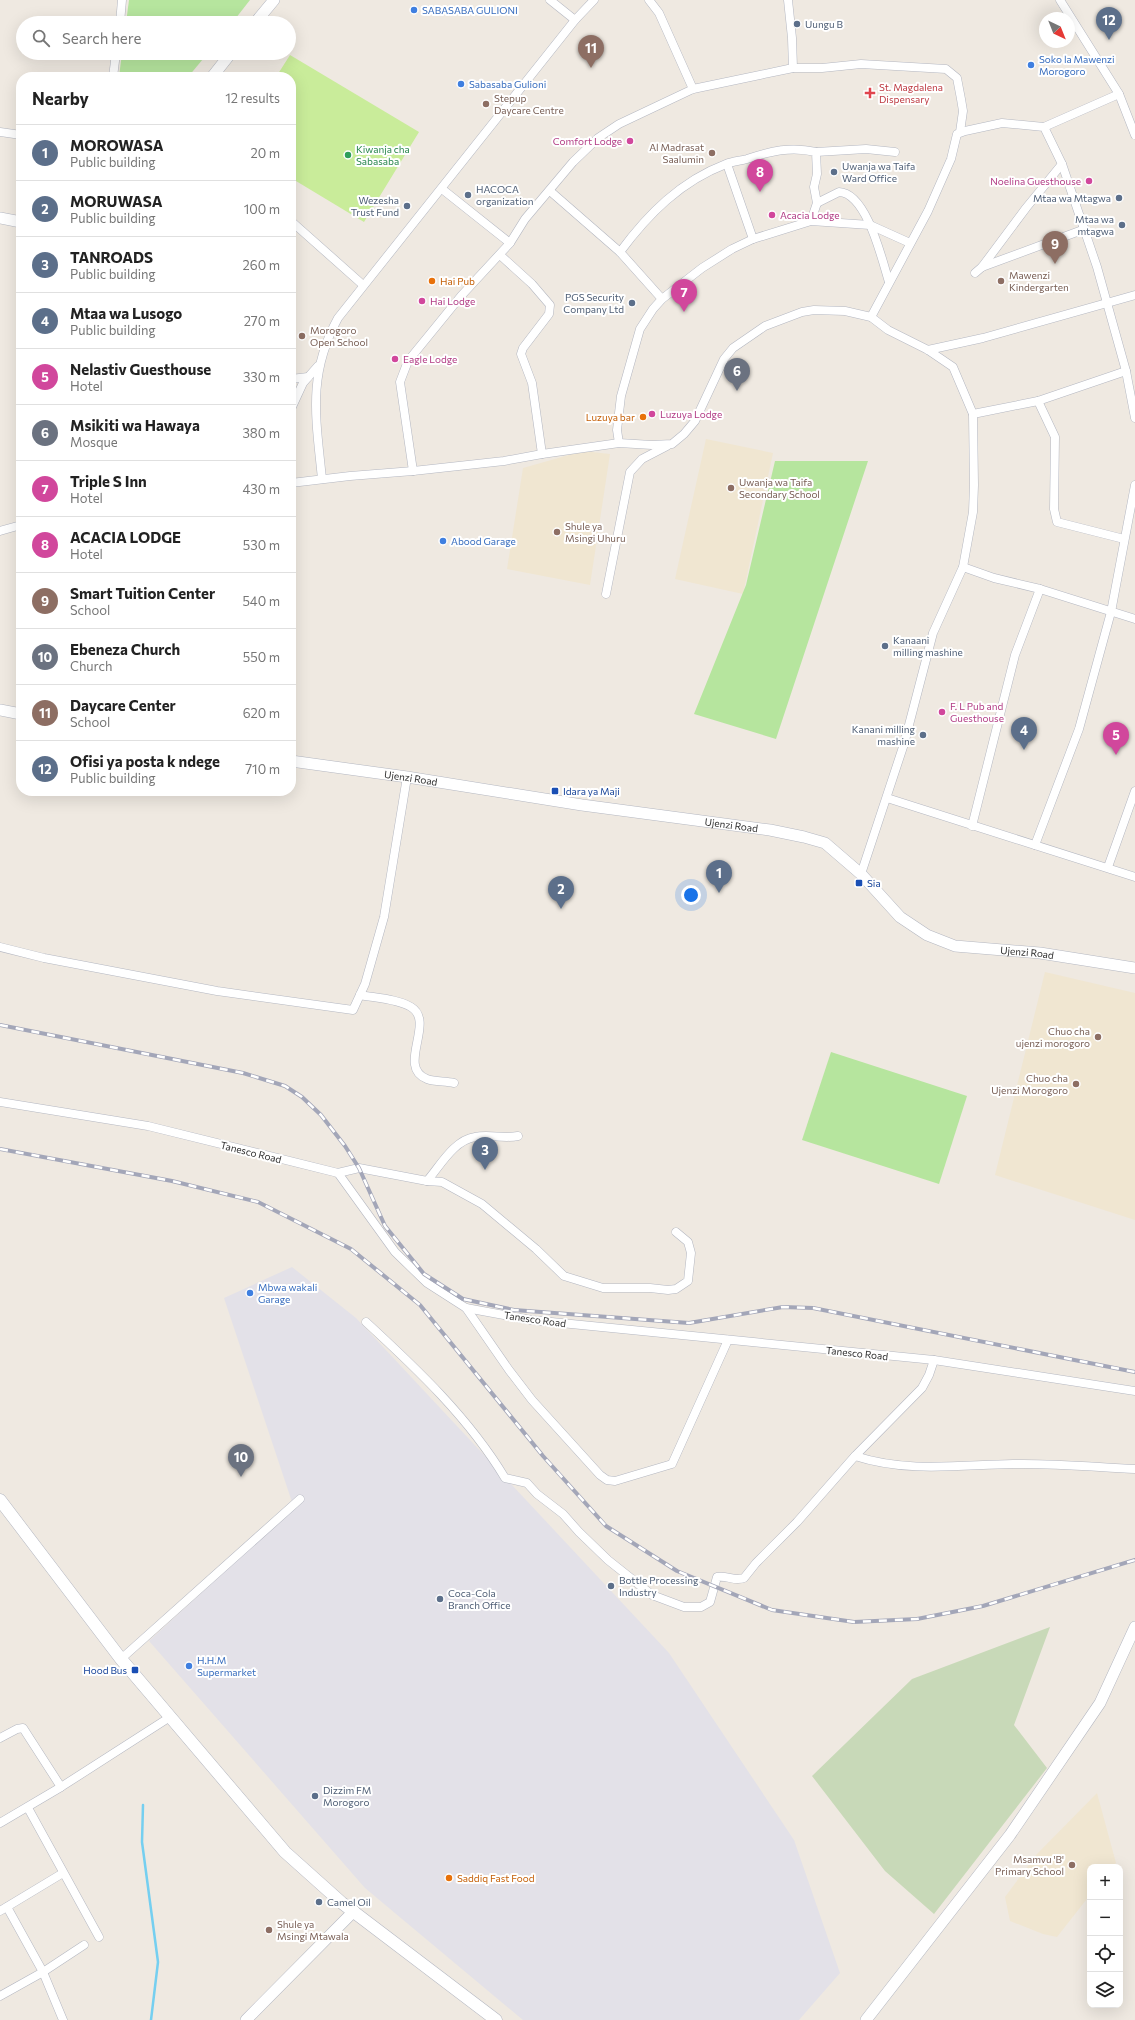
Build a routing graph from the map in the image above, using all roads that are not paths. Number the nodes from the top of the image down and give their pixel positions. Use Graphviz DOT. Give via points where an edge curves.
graph roads {
  1 [pos="122,0"];
  2 [pos="274,0"];
  3 [pos="550,0"];
  4 [pos="594,0"];
  5 [pos="649,0"];
  6 [pos="788,0"];
  7 [pos="1064,1"];
  8 [pos="121,16"];
  9 [pos="261,16"];
  10 [pos="575,20"];
  11 [pos="115,60"];
  12 [pos="225,60"];
  13 [pos="793,68"];
  14 [pos="114,72"];
  15 [pos="216,72"];
  16 [pos="693,89"];
  17 [pos="1119,94"];
  18 [pos="1044,127"];
  19 [pos="0,132"];
  20 [pos="960,132"];
  21 [pos="16,134"];
  22 [pos="1135,135"];
  23 [pos="816,152"];
  24 [pos="895,152"];
  25 [pos="727,164"];
  26 [pos="1062,164"];
  27 [pos="442,189"];
  28 [pos="550,191"];
  29 [pos="817,203"];
  30 [pos="0,218"];
  31 [pos="16,221"];
  32 [pos="811,221"];
  33 [pos="296,225"];
  34 [pos="870,225"];
  35 [pos="1085,229"];
  36 [pos="753,239"];
  37 [pos="510,243"];
  38 [pos="910,243"];
  39 [pos="620,252"];
  40 [pos="500,254"];
  41 [pos="889,282"];
  42 [pos="364,285"];
  43 [pos="1135,295"];
  44 [pos="662,299"];
  45 [pos="1108,303"];
  46 [pos="871,317"];
  47 [pos="928,350"];
  48 [pos="318,365"];
  49 [pos="1126,372"];
  50 [pos="308,377"];
  51 [pos="296,378"];
  52 [pos="296,398"];
  53 [pos="1038,401"];
  54 [pos="973,414"];
  55 [pos="1135,418"];
  56 [pos="619,443"];
  57 [pos="672,444"];
  58 [pos="542,454"];
  59 [pos="412,471"];
  60 [pos="322,479"];
  61 [pos="296,482"];
  62 [pos="1135,485"];
  63 [pos="16,526"];
  64 [pos="0,531"];
  65 [pos="1124,539"];
  66 [pos="963,567"];
  67 [pos="1040,589"];
  68 [pos="606,594"];
  69 [pos="1111,612"];
  70 [pos="1135,620"];
  71 [pos="0,710"];
  72 [pos="16,713"];
  73 [pos="296,762"];
  74 [pos="407,777"];
  75 [pos="1135,791"];
  76 [pos="887,798"];
  77 [pos="972,826"];
  78 [pos="1036,845"];
  79 [pos="1108,867"];
  80 [pos="860,874"];
  81 [pos="1135,876"];
  82 [pos="2,949"];
  83 [pos="1135,968"];
  84 [pos="360,995"];
  85 [pos="454,1082"];
  86 [pos="0,1102"];
  87 [pos="518,1136"];
  88 [pos="338,1173"];
  89 [pos="427,1181"];
  90 [pos="676,1232"];
  91 [pos="466,1308"];
  92 [pos="366,1322"];
  93 [pos="728,1340"];
  94 [pos="934,1360"];
  95 [pos="1135,1391"];
  96 [pos="855,1456"];
  97 [pos="1135,1469"];
  98 [pos="300,1499"];
  99 [pos="0,1500"];
  100 [pos="1135,1627"];
  101 [pos="121,1659"];
  102 [pos="170,1716"];
  103 [pos="0,1738"];
  104 [pos="61,1787"];
  105 [pos="28,1808"];
  106 [pos="0,1823"];
  107 [pos="63,1873"];
  108 [pos="3,1909"];
  109 [pos="354,1911"];
  110 [pos="99,1937"];
  111 [pos="84,1945"];
  112 [pos="43,1972"];
  113 [pos="0,1996"];
  114 [pos="63,2020"];
  115 [pos="246,2020"];
  116 [pos="496,2020"];
  117 [pos="866,2020"];
  1 -- 8 [label="street"];
  2 -- 9 [label="street"];
  3 -- 10 [label="street"];
  4 -- 10 [label="street"];
  5 -- 16 [label="street" via="659,12"];
  6 -- 13 [label="street"];
  7 -- 17 [label="street"];
  10 -- 27 [label="street"];
  11 -- 14 [label="street"];
  12 -- 15 [label="street"];
  13 -- 16 [label="street"];
  13 -- 20 [label="street" via="861,64 946,69 956,78 961,99 963,111"];
  16 -- 28 [label="street" via="607,130 588,146"];
  17 -- 18 [label="street"];
  17 -- 22 [label="street"];
  18 -- 20 [label="street" via="1002,123"];
  18 -- 26 [label="street"];
  19 -- 21 [label="street"];
  20 -- 38 [label="street" via="957,134 951,159 928,211"];
  23 -- 24 [label="street" via="866,149"];
  23 -- 25 [label="street" via="790,149 771,151"];
  23 -- 29 [label="street" via="817,174 814,187"];
  25 -- 36 [label="street"];
  25 -- 39 [label="street" via="691,180 677,190 638,227"];
  26 -- 35 [label="street"];
  26 -- 35 [label="street" via="978,270"];
  27 -- 37 [label="street"];
  27 -- 42 [label="street"];
  28 -- 37 [label="street" via="525,219"];
  28 -- 39 [label="street"];
  29 -- 32 [label="street"];
  29 -- 34 [label="street" via="836,193 846,193 860,206"];
  30 -- 31 [label="street"];
  32 -- 34 [label="street"];
  32 -- 36 [label="street"];
  33 -- 42 [label="street"];
  34 -- 38 [label="street"];
  34 -- 41 [label="street"];
  35 -- 45 [label="street"];
  36 -- 44 [label="street" via="702,268"];
  37 -- 40 [label="street"];
  38 -- 41 [label="street"];
  39 -- 44 [label="street"];
  40 -- 58 [label="street" via="550,304 549,314 521,354 532,383"];
  40 -- 59 [label="street" via="421,344 402,373 400,382"];
  41 -- 46 [label="street"];
  42 -- 48 [label="street" via="338,318"];
  43 -- 45 [label="street"];
  44 -- 56 [label="street" via="644,321 635,343 618,416"];
  45 -- 47 [label="street" via="983,338"];
  45 -- 49 [label="street"];
  46 -- 47 [label="street" via="888,330"];
  46 -- 57 [label="street" via="845,311 814,310 790,315 760,329 727,354 695,421"];
  47 -- 54 [label="street" via="953,367"];
  48 -- 50 [label="street"];
  48 -- 60 [label="street" via="315,403"];
  49 -- 53 [label="street"];
  49 -- 55 [label="street"];
  50 -- 51 [label="street"];
  50 -- 52 [label="street"];
  53 -- 54 [label="street"];
  53 -- 65 [label="street" via="1055,436 1054,509 1057,522"];
  54 -- 66 [label="street" via="974,485"];
  56 -- 57 [label="street"];
  56 -- 58 [label="street"];
  57 -- 68 [label="street" via="642,459 630,472"];
  58 -- 59 [label="street" via="504,461"];
  59 -- 60 [label="street"];
  60 -- 61 [label="street"];
  62 -- 65 [label="street"];
  63 -- 64 [label="street"];
  65 -- 69 [label="street"];
  66 -- 67 [label="street" via="994,578"];
  66 -- 76 [label="street" via="933,634"];
  67 -- 69 [label="street"];
  67 -- 77 [label="street" via="1015,655"];
  69 -- 70 [label="street"];
  69 -- 78 [label="street" via="1079,729"];
  71 -- 72 [label="street"];
  73 -- 74 [label="street, Ujenzi Road"];
  74 -- 80 [label="street, Ujenzi Road" via="804,837 825,843"];
  74 -- 84 [label="street" via="384,917"];
  75 -- 79 [label="street"];
  76 -- 77 [label="street"];
  76 -- 80 [label="street"];
  77 -- 78 [label="street"];
  78 -- 79 [label="street"];
  79 -- 81 [label="street"];
  80 -- 83 [label="street, Ujenzi Road" via="900,918 927,934 955,946 1040,954"];
  82 -- 84 [label="street" via="217,991 335,1008 353,1010"];
  84 -- 85 [label="street" via="412,1007 418,1014 420,1030 414,1060 416,1071 427,1079"];
  86 -- 88 [label="street, Tanesco Road" via="148,1126"];
  87 -- 89 [label="street" via="474,1137 461,1142"];
  88 -- 89 [label="street" via="359,1168"];
  88 -- 91 [label="street, Tanesco Road" via="395,1252 426,1283"];
  89 -- 90 [label="street" via="442,1182 482,1204 564,1276 603,1288 668,1290 676,1289 688,1281 691,1253 688,1242"];
  91 -- 93 [label="street, Tanesco Road" via="531,1320"];
  91 -- 93 [label="street" via="532,1400 600,1475 607,1480 615,1481 672,1464"];
  92 -- 96 [label="street" via="462,1417 505,1478 527,1483 608,1560 652,1595 677,1606 700,1607 710,1602 717,1577 735,1580 744,1578"];
  93 -- 94 [label="street, Tanesco Road"];
  94 -- 95 [label="street, Tanesco Road"];
  94 -- 96 [label="street" via="922,1388"];
  96 -- 97 [label="street" via="907,1468 1014,1464"];
  98 -- 101 [label="street"];
  99 -- 101 [label="main road"];
  100 -- 117 [label="street" via="1100,1703 1010,1835"];
  101 -- 102 [label="main road"];
  102 -- 104 [label="street"];
  102 -- 109 [label="main road" via="285,1852"];
  103 -- 104 [label="street" via="23,1728"];
  104 -- 105 [label="street"];
  105 -- 106 [label="street"];
  105 -- 107 [label="street"];
  107 -- 108 [label="street"];
  107 -- 110 [label="street"];
  108 -- 112 [label="street"];
  109 -- 115 [label="street"];
  109 -- 116 [label="main road"];
  111 -- 112 [label="street"];
  112 -- 113 [label="street"];
  112 -- 114 [label="street"];
}
